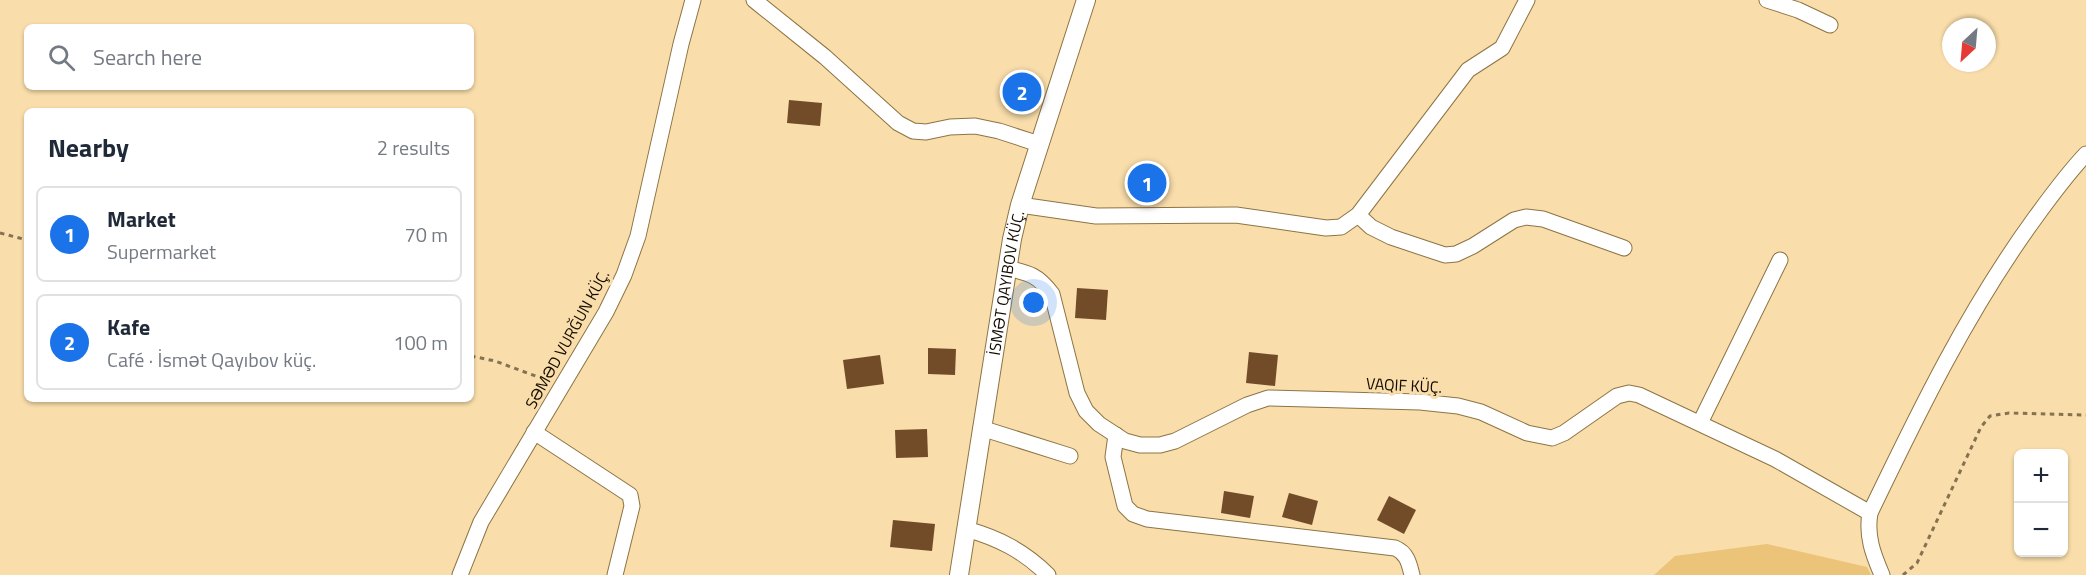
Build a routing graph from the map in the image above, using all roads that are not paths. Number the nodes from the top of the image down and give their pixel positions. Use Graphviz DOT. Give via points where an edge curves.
graph roads {
  1 [pos="693,0"];
  2 [pos="754,0"];
  3 [pos="1086,0"];
  4 [pos="1527,0"];
  5 [pos="1767,0"];
  6 [pos="1830,25"];
  7 [pos="1039,144"];
  8 [pos="2086,154"];
  9 [pos="1020,205"];
  10 [pos="1358,215"];
  11 [pos="1624,248"];
  12 [pos="1780,260"];
  13 [pos="1007,268"];
  14 [pos="1700,423"];
  15 [pos="981,428"];
  16 [pos="534,432"];
  17 [pos="1116,435"];
  18 [pos="1070,456"];
  19 [pos="1870,513"];
  20 [pos="966,529"];
  21 [pos="460,575"];
  22 [pos="615,575"];
  23 [pos="958,575"];
  24 [pos="1048,575"];
  25 [pos="1412,575"];
  26 [pos="1882,575"];
  1 -- 16 [label="street, SƏMƏD VURĞUN KÜÇ." via="638,236 624,275"];
  2 -- 7 [label="street" via="898,123 926,132 975,126"];
  3 -- 7 [label="street"];
  4 -- 10 [label="street" via="1502,48 1468,70"];
  5 -- 6 [label="street"];
  7 -- 9 [label="street"];
  8 -- 19 [label="street" via="2012,249 1957,338"];
  9 -- 10 [label="street" via="1096,216 1236,214 1326,228 1341,227"];
  9 -- 13 [label="street"];
  10 -- 11 [label="street" via="1391,237 1445,255 1456,254 1526,217"];
  12 -- 14 [label="street"];
  13 -- 15 [label="street"];
  13 -- 17 [label="street, VAQIF KÜÇ." via="1030,274 1052,294 1077,393 1086,411"];
  14 -- 17 [label="street, VAQIF KÜÇ." via="1629,393 1617,396 1552,438 1527,433 1458,406 1268,398 1160,445 1140,445"];
  14 -- 19 [label="street, VAQIF KÜÇ." via="1775,459"];
  15 -- 18 [label="street"];
  15 -- 20 [label="street"];
  16 -- 21 [label="street, SƏMƏD VURĞUN KÜÇ." via="481,522"];
  16 -- 22 [label="street" via="630,495 632,506"];
  17 -- 25 [label="street" via="1113,457 1125,506 1133,514 1147,519 1395,548 1403,551"];
  19 -- 26 [label="street" via="1869,539"];
  20 -- 23 [label="street"];
  20 -- 24 [label="street" via="1008,544"];
}
